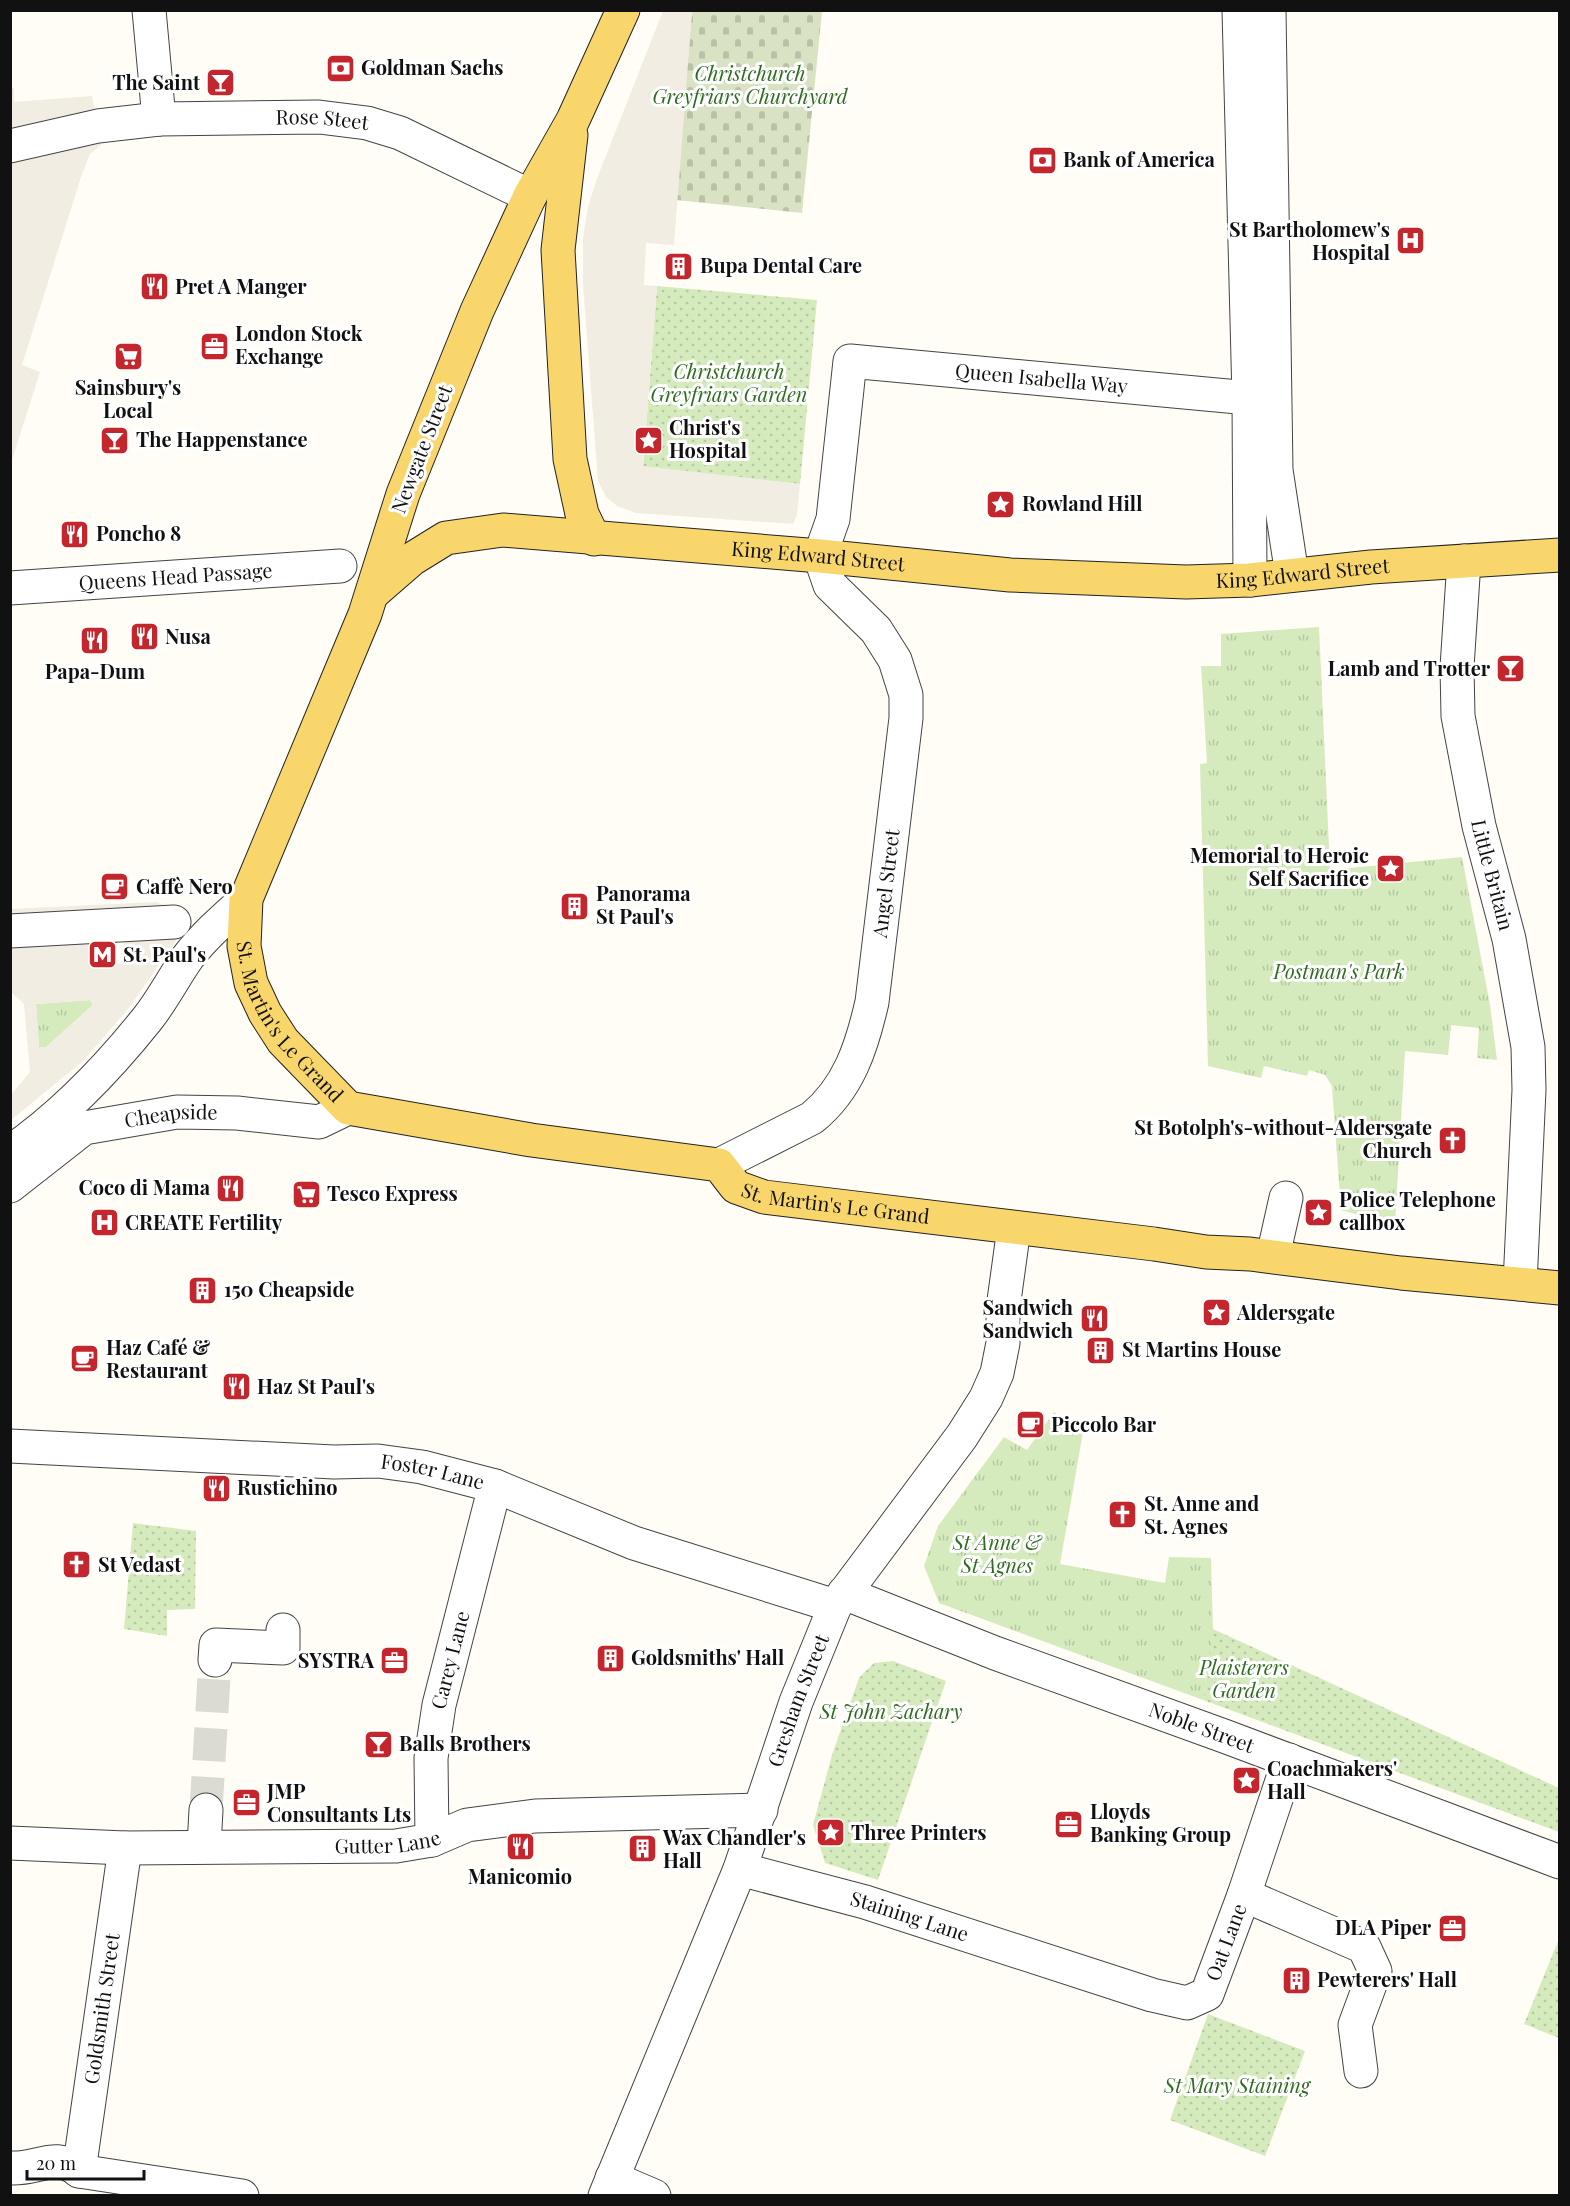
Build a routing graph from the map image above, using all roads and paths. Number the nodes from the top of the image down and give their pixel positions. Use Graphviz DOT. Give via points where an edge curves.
graph roads {
  1 [pos="149,10"];
  2 [pos="623,10"];
  3 [pos="1239,10"];
  4 [pos="1269,10"];
  5 [pos="159,119"];
  6 [pos="573,120"];
  7 [pos="12,153"];
  8 [pos="530,196"];
  9 [pos="1249,398"];
  10 [pos="594,539"];
  11 [pos="1560,555"];
  12 [pos="820,556"];
  13 [pos="1464,561"];
  14 [pos="340,566"];
  15 [pos="1292,575"];
  16 [pos="1250,580"];
  17 [pos="10,588"];
  18 [pos="374,592"];
  19 [pos="246,899"];
  20 [pos="174,922"];
  21 [pos="10,931"];
  22 [pos="348,1108"];
  23 [pos="10,1152"];
  24 [pos="719,1165"];
  25 [pos="10,1186"];
  26 [pos="1286,1197"];
  27 [pos="1014,1228"];
  28 [pos="1273,1256"];
  29 [pos="1520,1284"];
  30 [pos="1560,1288"];
  31 [pos="10,1446"];
  32 [pos="495,1486"];
  33 [pos="839,1599"];
  34 [pos="283,1630"];
  35 [pos="215,1660"];
  36 [pos="1289,1760"];
  37 [pos="206,1810"];
  38 [pos="761,1810"];
  39 [pos="432,1840"];
  40 [pos="10,1843"];
  41 [pos="204,1846"];
  42 [pos="125,1848"];
  43 [pos="1560,1862"];
  44 [pos="740,1869"];
  45 [pos="1244,1895"];
  46 [pos="1076,1971"];
  47 [pos="1361,2071"];
  48 [pos="10,2168"];
  49 [pos="79,2171"];
  50 [pos="609,2187"];
  51 [pos="242,2196"];
  52 [pos="654,2196"];
  1 -- 5 [label="street"];
  2 -- 6 [label="main road, Newgate Street"];
  3 -- 9 [label="street"];
  4 -- 15 [label="street" via="1276,470"];
  5 -- 7 [label="street, Rose Steet" via="98,126"];
  5 -- 8 [label="street, Rose Steet" via="319,117 367,123 400,133"];
  6 -- 8 [label="main road, Newgate Street"];
  6 -- 10 [label="main road" via="558,250 570,459 582,514"];
  8 -- 18 [label="main road, Newgate Street" via="477,311 414,465"];
  9 -- 12 [label="street, Queen Isabella Way" via="850,361 833,519"];
  9 -- 16 [label="street"];
  10 -- 12 [label="main road, King Edward Street"];
  10 -- 18 [label="main road, King Edward Street" via="503,530 446,538 412,559"];
  11 -- 13 [label="main road"];
  12 -- 16 [label="main road, King Edward Street" via="1010,575 1186,582"];
  12 -- 24 [label="street, Angel Street" via="830,585 876,630 895,660 906,695 872,1002 849,1075 825,1108"];
  13 -- 15 [label="main road, King Edward Street"];
  13 -- 29 [label="street, Little Britain" via="1458,716 1479,826 1509,939 1528,1047"];
  14 -- 17 [label="street, Queens Head Passage"];
  15 -- 16 [label="main road, King Edward Street"];
  18 -- 19 [label="main road, Newgate Street"];
  19 -- 22 [label="main road, St. Martin's Le Grand" via="244,946 251,983 265,1013 283,1041"];
  19 -- 23 [label="street" via="213,928 110,1063"];
  20 -- 21 [label="street"];
  22 -- 24 [label="main road, St. Martin's Le Grand" via="531,1140"];
  22 -- 25 [label="street, Cheapside" via="319,1122 260,1114 177,1112 84,1128"];
  24 -- 27 [label="main road, St. Martin's Le Grand" via="736,1187 764,1197"];
  26 -- 28 [label="street"];
  27 -- 28 [label="main road, St. Martin's Le Grand" via="1206,1252"];
  27 -- 33 [label="street, Gresham Street" via="1003,1308 1003,1342 997,1373 986,1398 962,1436"];
  28 -- 29 [label="main road, St. Martin's Le Grand"];
  29 -- 30 [label="main road, St. Martin's Le Grand"];
  31 -- 32 [label="street, Foster Lane" via="378,1461 422,1467"];
  32 -- 33 [label="street, Foster Lane" via="634,1544"];
  32 -- 39 [label="street, Carey Lane" via="439,1705 430,1758"];
  33 -- 36 [label="street, Noble Street"];
  33 -- 38 [label="street, Gresham Street" via="796,1702"];
  34 -- 35 [label="street" via="283,1648 216,1645"];
  36 -- 43 [label="street, Noble Street"];
  36 -- 45 [label="street, Oat Lane"];
  37 -- 41 [label="street"];
  38 -- 39 [label="street, Gutter Lane" via="535,1816 466,1825"];
  38 -- 44 [label="street, Gresham Street"];
  39 -- 41 [label="street, Gutter Lane" via="396,1846"];
  40 -- 42 [label="street, Gutter Lane"];
  41 -- 42 [label="street, Gutter Lane"];
  42 -- 49 [label="street, Goldsmith Street"];
  44 -- 46 [label="street, Staining Lane" via="865,1902"];
  44 -- 50 [label="street, Gresham Street"];
  45 -- 46 [label="street, Oat Lane" via="1207,1994 1187,2003"];
  45 -- 47 [label="street" via="1364,1947 1375,1971 1354,2025"];
  48 -- 49 [label="street" via="26,2169 48,2161 69,2162"];
  49 -- 51 [label="street"];
  50 -- 52 [label="street"];
}
